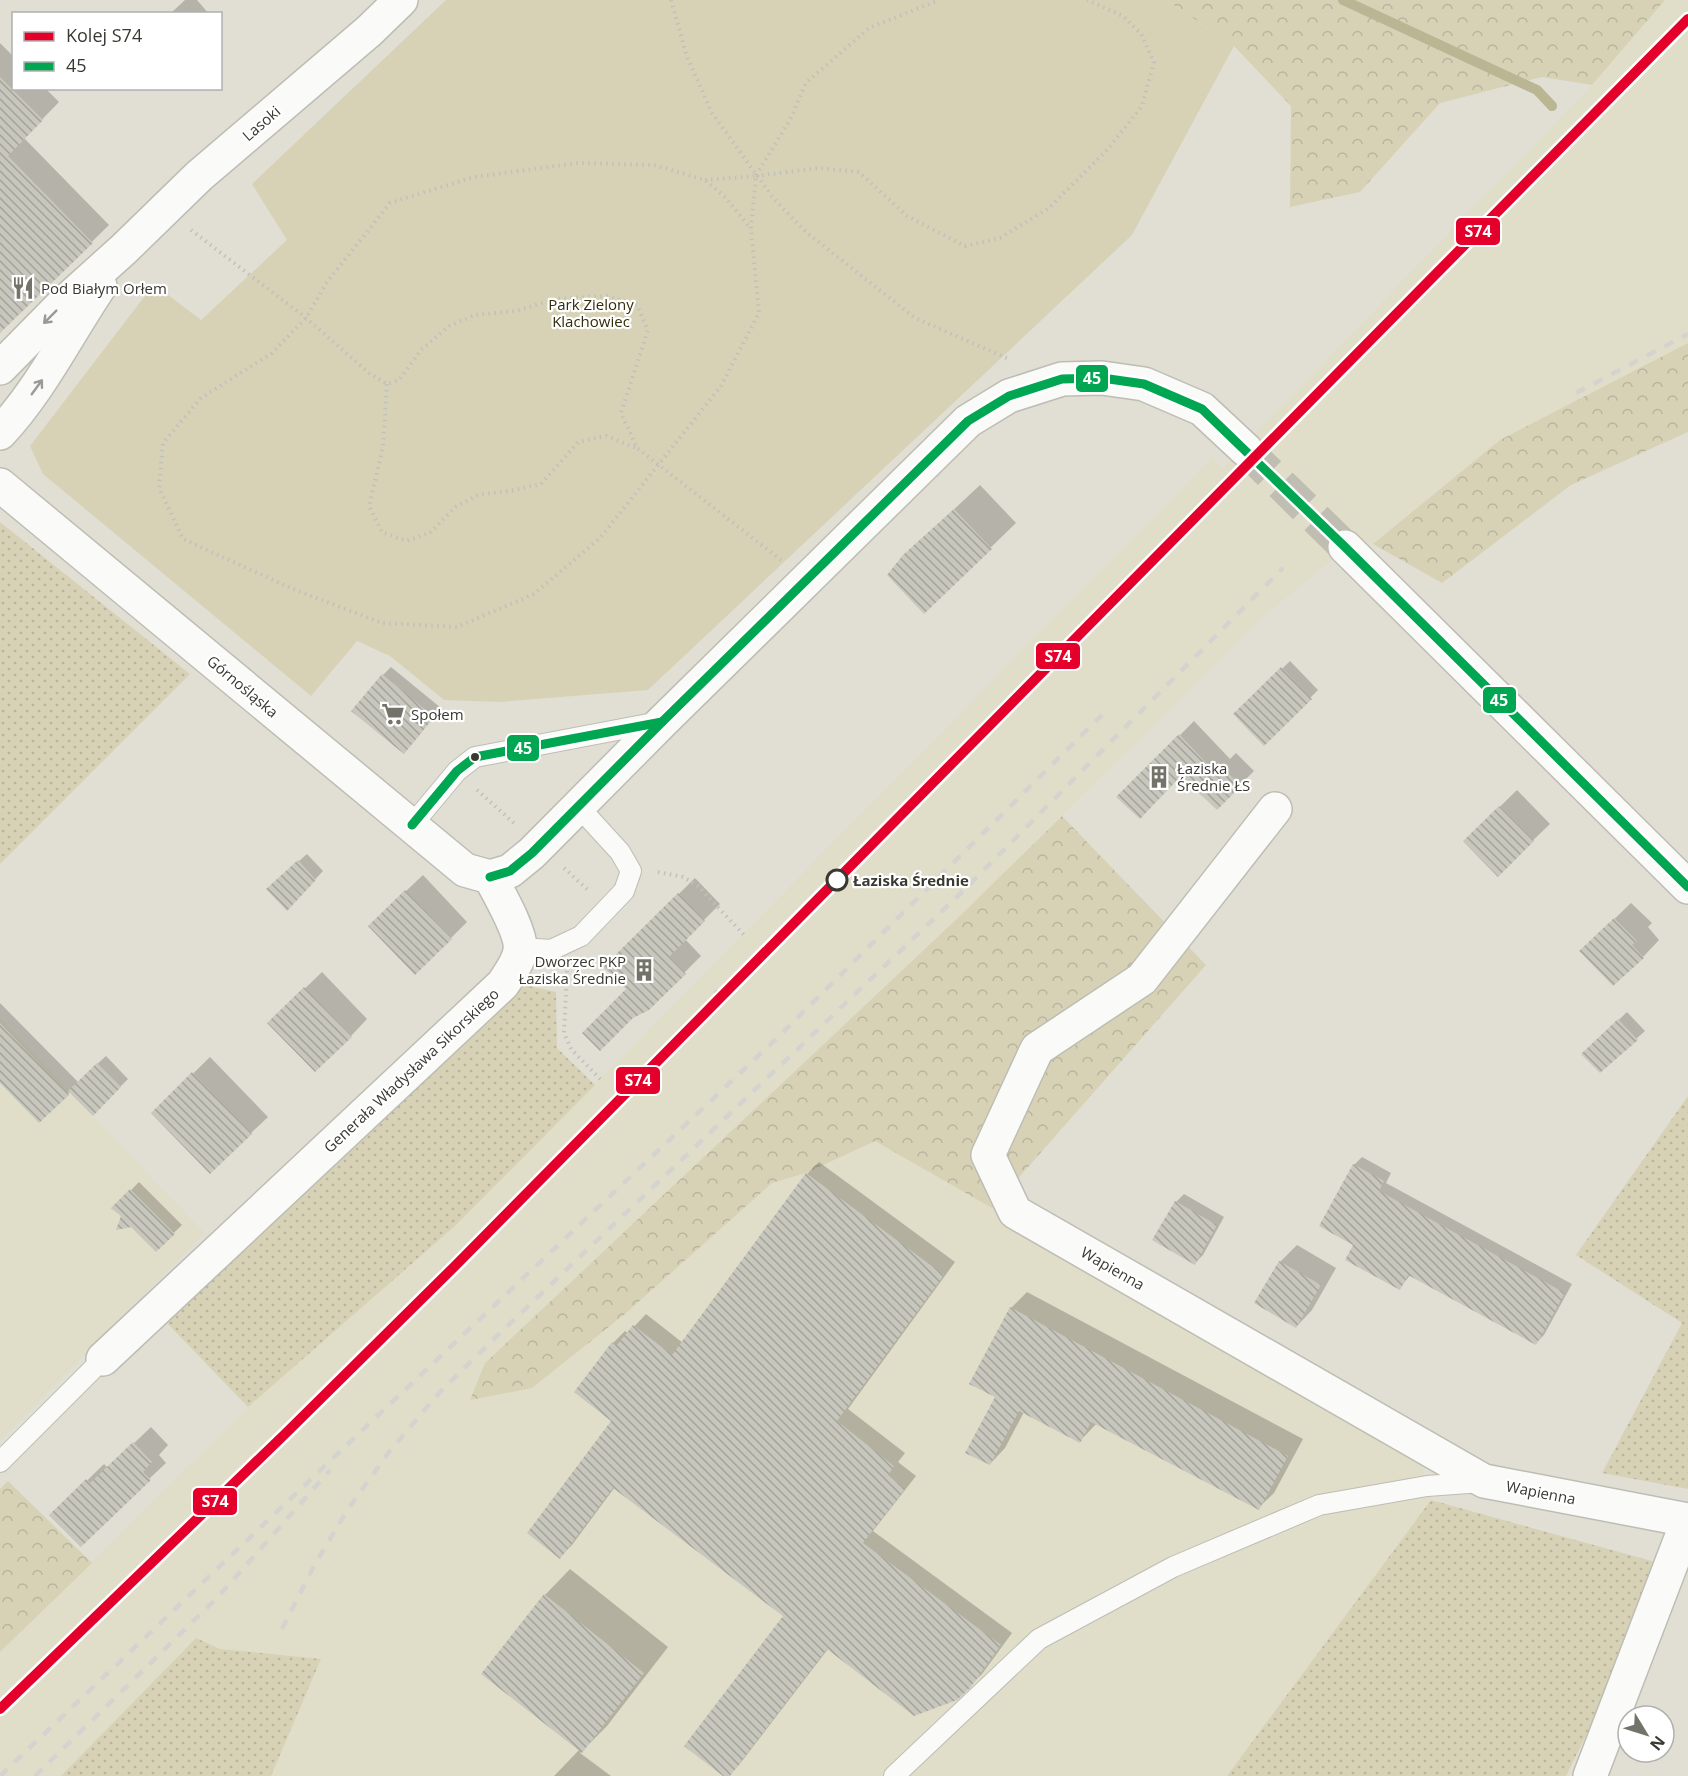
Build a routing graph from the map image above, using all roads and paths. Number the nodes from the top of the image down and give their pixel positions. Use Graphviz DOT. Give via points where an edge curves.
graph roads {
  1 [pos="401,0"];
  2 [pos="671,0"];
  3 [pos="939,0"];
  4 [pos="1087,0"];
  5 [pos="756,176"];
  6 [pos="705,180"];
  7 [pos="165,210"];
  8 [pos="751,229"];
  9 [pos="124,249"];
  10 [pos="306,318"];
  11 [pos="0,368"];
  12 [pos="1062,379"];
  13 [pos="387,384"];
  14 [pos="0,433"];
  15 [pos="637,448"];
  16 [pos="1246,450"];
  17 [pos="657,465"];
  18 [pos="0,485"];
  19 [pos="1345,547"];
  20 [pos="787,564"];
  21 [pos="662,722"];
  22 [pos="578,806"];
  23 [pos="1275,810"];
  24 [pos="412,825"];
  25 [pos="631,872"];
  26 [pos="490,877"];
  27 [pos="1688,888"];
  28 [pos="744,935"];
  29 [pos="567,942"];
  30 [pos="521,948"];
  31 [pos="716,991"];
  32 [pos="727,1001"];
  33 [pos="601,1080"];
  34 [pos="103,1359"];
  35 [pos="0,1462"];
  36 [pos="1484,1481"];
  37 [pos="1688,1520"];
  38 [pos="894,1776"];
  39 [pos="1590,1776"];
  1 -- 7 [label="street, Lasoki"];
  2 -- 5 [label="path" via="687,57 712,113"];
  3 -- 5 [label="path" via="869,28 806,83 790,120"];
  4 -- 5 [label="path" via="1123,16 1141,34 1154,63 1142,106 1108,149 1049,208 1000,238 965,246 907,216 859,172 818,168"];
  5 -- 6 [label="path"];
  5 -- 8 [label="path"];
  5 -- 12 [label="path" via="806,232 915,318"];
  6 -- 8 [label="path"];
  6 -- 10 [label="path" via="654,165 578,163 474,177 390,203 327,282"];
  7 -- 9 [label="street, Lasoki"];
  7 -- 10 [label="path"];
  8 -- 17 [label="path" via="759,313 721,386"];
  9 -- 11 [label="street, one-way"];
  14 -- 9 [label="street, one-way" via="46,375"];
  10 -- 13 [label="path"];
  10 -- 17 [label="path" via="272,353 201,398 163,443 159,488 183,539 293,589 382,622 457,627 534,594 600,538"];
  12 -- 16 [label="street" via="1102,378 1144,384 1202,409"];
  12 -- 21 [label="street" via="1009,396 968,421"];
  13 -- 15 [label="path" via="399,380 421,350 449,326 474,315 516,311 556,298 607,296 637,305 648,330 621,413"];
  13 -- 15 [label="path" via="383,447 369,506 382,532 406,541 430,532 455,507 478,495 541,484 578,442 606,436"];
  15 -- 17 [label="path"];
  17 -- 20 [label="path"];
  18 -- 24 [label="street, Górnośląska"];
  19 -- 27 [label="street"];
  21 -- 22 [label="street"];
  21 -- 24 [label="lane" via="475,757 457,771"];
  22 -- 25 [label="lane" via="620,852"];
  22 -- 26 [label="street" via="510,871"];
  23 -- 36 [label="street, Wapienna" via="1142,979 1036,1049 988,1155 1015,1212"];
  24 -- 26 [label="street, Górnośląska" via="465,870"];
  25 -- 28 [label="path" via="646,870 683,877 698,886"];
  25 -- 29 [label="lane" via="624,891 581,936"];
  26 -- 30 [label="street" via="516,929"];
  29 -- 30 [label="lane" via="551,950"];
  29 -- 33 [label="path" via="564,1033 571,1049"];
  30 -- 34 [label="street, Generała Władysława Sikorskiego" via="503,984"];
  31 -- 32 [label="path"];
  34 -- 35 [label="lane"];
  36 -- 37 [label="street, Wapienna"];
  36 -- 38 [label="lane" via="1427,1486 1319,1505 1173,1567 1039,1639"];
  37 -- 39 [label="street"];
}
